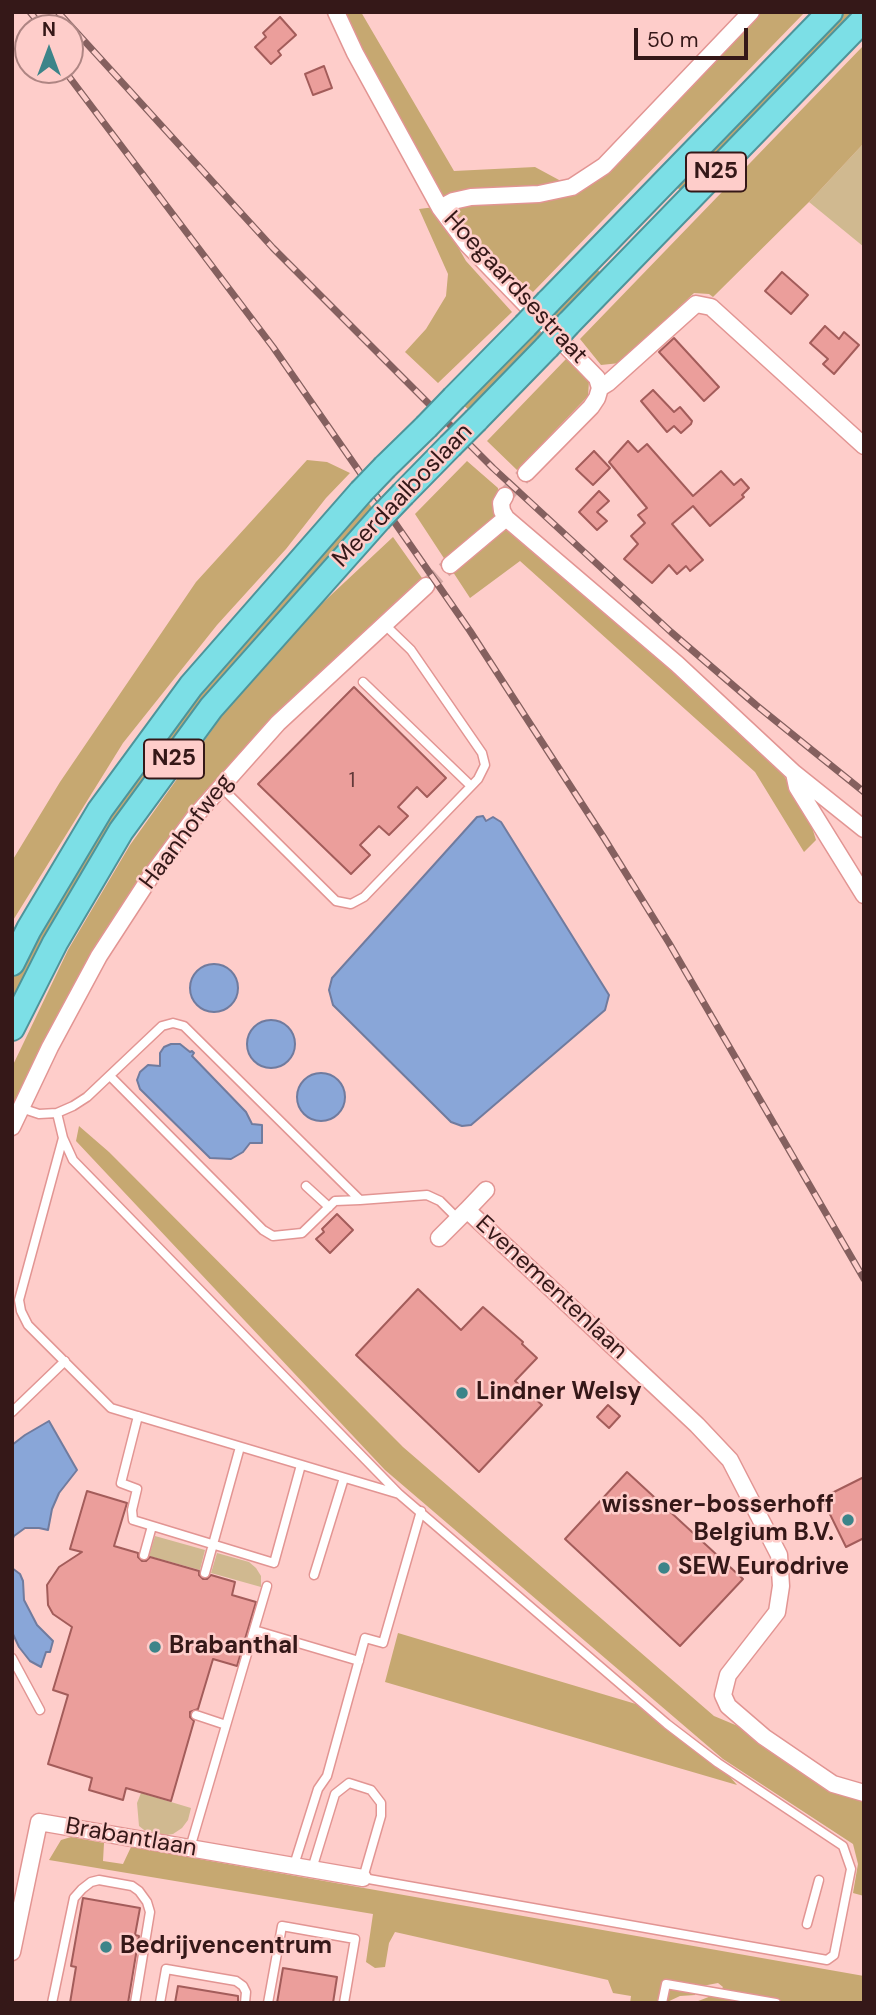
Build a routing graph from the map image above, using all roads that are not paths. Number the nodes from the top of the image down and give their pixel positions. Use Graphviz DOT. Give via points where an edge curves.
graph roads {
  1 [pos="336,12"];
  2 [pos="751,12"];
  3 [pos="830,12"];
  4 [pos="864,19"];
  5 [pos="440,208"];
  6 [pos="600,388"];
  7 [pos="864,446"];
  8 [pos="526,473"];
  9 [pos="505,496"];
  10 [pos="506,518"];
  11 [pos="450,565"];
  12 [pos="426,586"];
  13 [pos="384,624"];
  14 [pos="363,682"];
  15 [pos="794,773"];
  16 [pos="220,786"];
  17 [pos="471,786"];
  18 [pos="864,829"];
  19 [pos="864,895"];
  20 [pos="12,963"];
  21 [pos="12,1028"];
  22 [pos="110,1076"];
  23 [pos="21,1108"];
  24 [pos="57,1113"];
  25 [pos="12,1127"];
  26 [pos="64,1138"];
  27 [pos="306,1186"];
  28 [pos="486,1190"];
  29 [pos="360,1200"];
  30 [pos="329,1208"];
  31 [pos="463,1214"];
  32 [pos="439,1238"];
  33 [pos="65,1362"];
  34 [pos="12,1412"];
  35 [pos="138,1416"];
  36 [pos="240,1447"];
  37 [pos="301,1465"];
  38 [pos="344,1478"];
  39 [pos="399,1494"];
  40 [pos="421,1511"];
  41 [pos="152,1526"];
  42 [pos="213,1545"];
  43 [pos="144,1555"];
  44 [pos="205,1573"];
  45 [pos="314,1575"];
  46 [pos="267,1587"];
  47 [pos="254,1630"];
  48 [pos="12,1658"];
  49 [pos="359,1661"];
  50 [pos="40,1710"];
  51 [pos="196,1715"];
  52 [pos="226,1725"];
  53 [pos="864,1793"];
  54 [pos="190,1848"];
  55 [pos="293,1865"];
  56 [pos="312,1869"];
  57 [pos="363,1878"];
  58 [pos="819,1880"];
  59 [pos="807,1924"];
  60 [pos="12,1952"];
  61 [pos="52,2003"];
  62 [pos="135,2003"];
  63 [pos="160,2003"];
  64 [pos="245,2003"];
  65 [pos="268,2003"];
  66 [pos="344,2003"];
  67 [pos="662,2003"];
  68 [pos="776,2003"];
  1 -- 5 [label="street, Hoegaardsestraat"];
  2 -- 5 [label="street" via="604,166 572,187 539,194 471,197"];
  3 -- 20 [label="highway, Meerdaalboslaan / N25, bridge" via="361,492 191,686 100,810"];
  4 -- 21 [label="highway, Meerdaalboslaan / N25, bridge" via="379,519 211,708 121,831 55,943"];
  5 -- 6 [label="street, Hoegaardsestraat" via="467,244 592,371"];
  6 -- 7 [label="street" via="696,304 711,307"];
  6 -- 8 [label="street, Hoegaardsestraat" via="591,407"];
  9 -- 10 [label="street" via="501,503"];
  10 -- 11 [label="street"];
  10 -- 15 [label="street" via="677,664"];
  12 -- 13 [label="street, Haanhofweg"];
  13 -- 16 [label="street, Haanhofweg" via="278,723"];
  13 -- 17 [label="lane" via="411,650 484,758 484,771"];
  14 -- 17 [label="lane"];
  15 -- 18 [label="street"];
  15 -- 19 [label="street" via="797,788"];
  16 -- 17 [label="lane" via="332,898 345,904 364,897"];
  16 -- 23 [label="street, Haanhofweg" via="166,855 99,956"];
  22 -- 24 [label="lane" via="87,1097"];
  22 -- 29 [label="lane" via="162,1026 184,1026"];
  22 -- 30 [label="lane" via="263,1230 273,1236 302,1233"];
  23 -- 24 [label="lane"];
  23 -- 25 [label="street, Haanhofweg"];
  24 -- 26 [label="lane"];
  26 -- 33 [label="lane" via="19,1300 28,1325"];
  26 -- 39 [label="lane" via="73,1160"];
  27 -- 30 [label="lane"];
  28 -- 31 [label="street, Evenementenlaan"];
  29 -- 30 [label="lane" via="335,1201"];
  29 -- 31 [label="lane" via="427,1195"];
  31 -- 32 [label="street"];
  31 -- 53 [label="street, Evenementenlaan" via="730,1460 779,1555 781,1586 777,1612 728,1675 723,1695 728,1706 764,1737 832,1784"];
  33 -- 34 [label="lane"];
  33 -- 35 [label="lane" via="111,1408"];
  35 -- 36 [label="lane"];
  35 -- 41 [label="lane" via="121,1483 137,1489 133,1520"];
  36 -- 37 [label="lane"];
  36 -- 42 [label="lane"];
  37 -- 38 [label="lane"];
  37 -- 42 [label="lane" via="274,1563"];
  38 -- 39 [label="lane"];
  38 -- 45 [label="lane"];
  39 -- 40 [label="lane"];
  40 -- 49 [label="lane" via="383,1643 365,1638"];
  40 -- 57 [label="lane" via="667,1724 843,1846 851,1869 834,1955 827,1960"];
  41 -- 42 [label="lane"];
  41 -- 43 [label="lane"];
  42 -- 44 [label="lane"];
  46 -- 47 [label="lane"];
  47 -- 49 [label="lane"];
  47 -- 52 [label="lane"];
  48 -- 50 [label="lane"];
  49 -- 55 [label="lane" via="327,1776"];
  51 -- 52 [label="lane"];
  52 -- 54 [label="lane"];
  54 -- 55 [label="street, Brabantlaan"];
  54 -- 60 [label="street, Brabantlaan" via="39,1822"];
  55 -- 56 [label="street, Brabantlaan"];
  56 -- 57 [label="street, Brabantlaan"];
  56 -- 57 [label="lane" via="335,1794 349,1783 371,1790 381,1803"];
  58 -- 59 [label="lane"];
  61 -- 62 [label="lane" via="74,1898 99,1880 132,1886 150,1912"];
  63 -- 64 [label="lane" via="166,1969 236,1981 246,1992"];
  65 -- 66 [label="lane" via="282,1926 355,1939"];
  67 -- 68 [label="lane" via="666,1984"];
}
